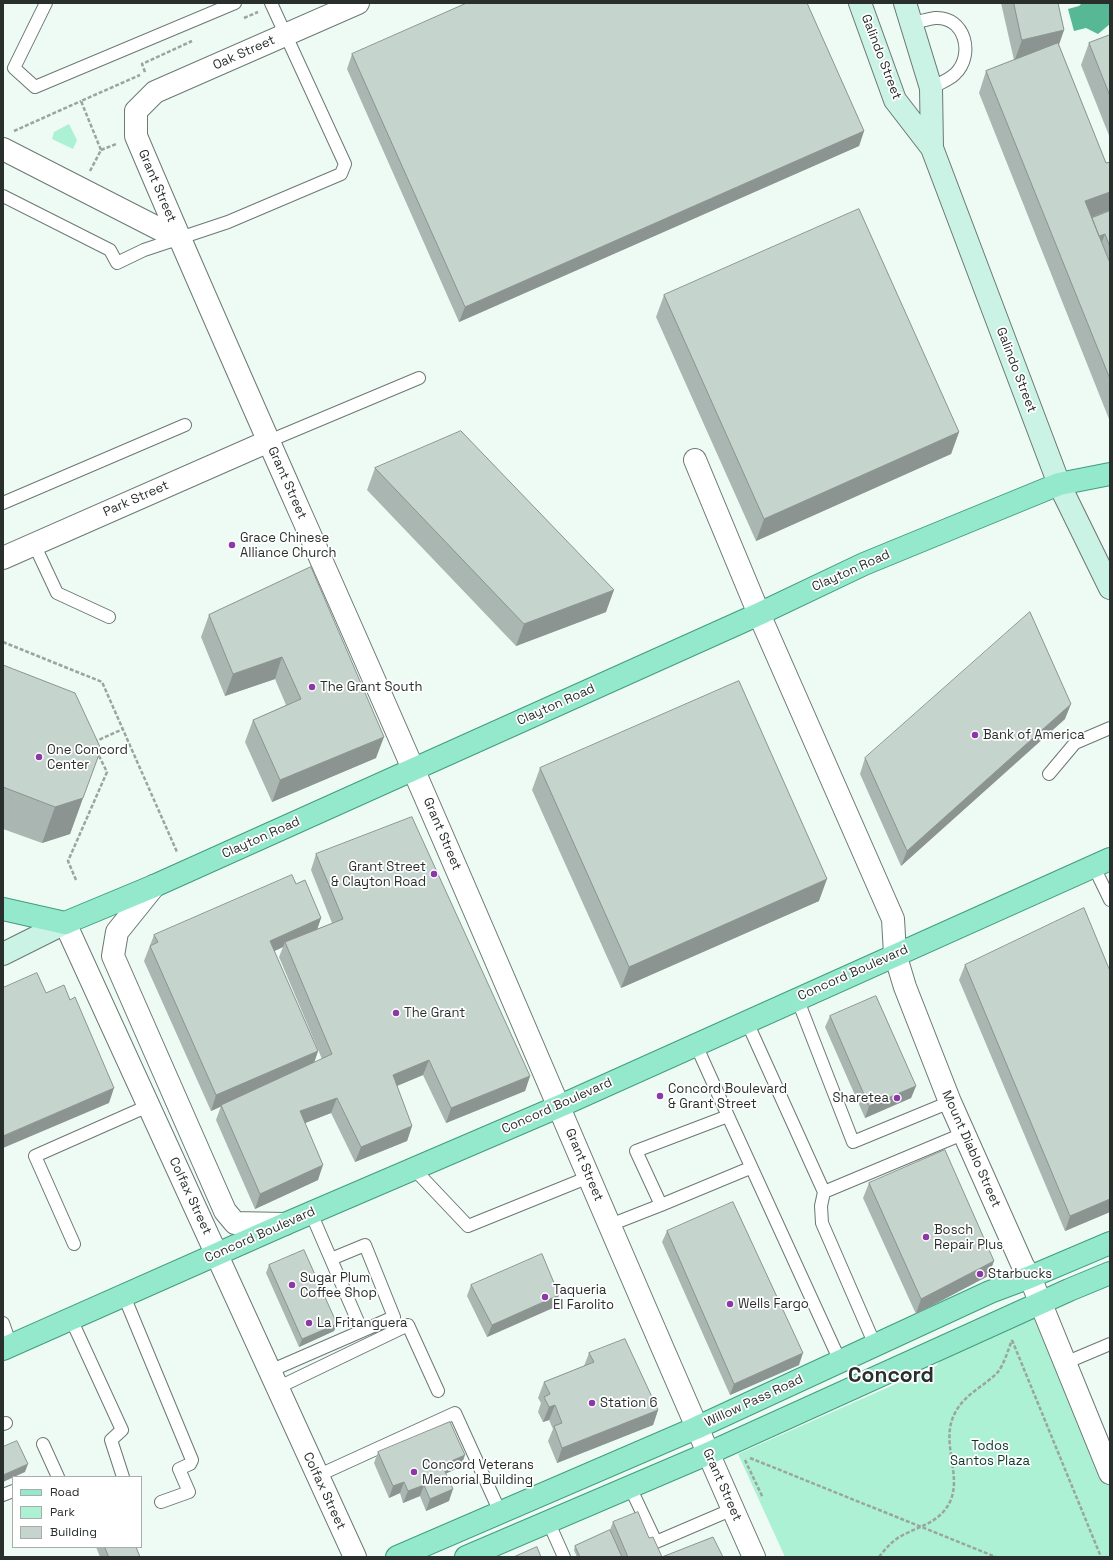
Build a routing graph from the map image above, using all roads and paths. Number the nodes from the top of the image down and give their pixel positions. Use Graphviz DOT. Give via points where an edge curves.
graph roads {
  1 [pos="46,3"];
  2 [pos="235,3"];
  3 [pos="272,3"];
  4 [pos="358,3"];
  5 [pos="860,3"];
  6 [pos="904,3"];
  7 [pos="911,24"];
  8 [pos="285,34"];
  9 [pos="931,88"];
  10 [pos="81,100"];
  11 [pos="136,111"];
  12 [pos="6,141"];
  13 [pos="118,143"];
  14 [pos="932,148"];
  15 [pos="101,150"];
  16 [pos="3,196"];
  17 [pos="179,239"];
  18 [pos="419,378"];
  19 [pos="185,425"];
  20 [pos="269,441"];
  21 [pos="695,460"];
  22 [pos="1110,474"];
  23 [pos="1059,484"];
  24 [pos="3,503"];
  25 [pos="34,544"];
  26 [pos="3,558"];
  27 [pos="1110,588"];
  28 [pos="759,614"];
  29 [pos="109,617"];
  30 [pos="3,642"];
  31 [pos="1110,728"];
  32 [pos="123,729"];
  33 [pos="90,737"];
  34 [pos="93,742"];
  35 [pos="414,769"];
  36 [pos="1049,774"];
  37 [pos="1102,863"];
  38 [pos="185,872"];
  39 [pos="76,880"];
  40 [pos="154,886"];
  41 [pos="1110,900"];
  42 [pos="3,909"];
  43 [pos="65,923"];
  44 [pos="3,954"];
  45 [pos="895,954"];
  46 [pos="797,998"];
  47 [pos="747,1022"];
  48 [pos="696,1045"];
  49 [pos="950,1102"];
  50 [pos="148,1106"];
  51 [pos="560,1106"];
  52 [pos="728,1116"];
  53 [pos="965,1133"];
  54 [pos="750,1168"];
  55 [pos="414,1169"];
  56 [pos="590,1177"];
  57 [pos="824,1192"];
  58 [pos="661,1205"];
  59 [pos="311,1213"];
  60 [pos="285,1224"];
  61 [pos="610,1226"];
  62 [pos="1110,1243"];
  63 [pos="74,1244"];
  64 [pos="216,1255"];
  65 [pos="331,1259"];
  66 [pos="1110,1273"];
  67 [pos="1030,1277"];
  68 [pos="124,1296"];
  69 [pos="1041,1303"];
  70 [pos="71,1320"];
  71 [pos="3,1323"];
  72 [pos="362,1331"];
  73 [pos="1017,1334"];
  74 [pos="1012,1340"];
  75 [pos="1110,1344"];
  76 [pos="875,1345"];
  77 [pos="7,1347"];
  78 [pos="840,1361"];
  79 [pos="1065,1363"];
  80 [pos="273,1379"];
  81 [pos="438,1391"];
  82 [pos="696,1428"];
  83 [pos="43,1444"];
  84 [pos="708,1454"];
  85 [pos="743,1455"];
  86 [pos="1110,1473"];
  87 [pos="54,1476"];
  88 [pos="123,1476"];
  89 [pos="317,1476"];
  90 [pos="630,1487"];
  91 [pos="161,1502"];
  92 [pos="733,1509"];
  93 [pos="500,1512"];
  94 [pos="548,1521"];
  95 [pos="922,1527"];
  96 [pos="355,1557"];
  97 [pos="397,1557"];
  98 [pos="466,1557"];
  99 [pos="564,1557"];
  100 [pos="754,1557"];
  101 [pos="878,1557"];
  102 [pos="996,1557"];
  103 [pos="1101,1557"];
  1 -- 2 [label="lane" via="14,68 35,87"];
  3 -- 8 [label="lane"];
  4 -- 8 [label="street, Oak Street"];
  5 -- 14 [label="main road, Galindo Street" via="895,100"];
  6 -- 7 [label="main road, Galindo Street"];
  7 -- 9 [label="main road, Galindo Street"];
  7 -- 9 [label="lane" via="935,18 952,22 962,33 967,48 963,64 954,75"];
  8 -- 11 [label="street, Oak Street" via="155,92"];
  8 -- 17 [label="lane" via="326,118 345,164 341,174 228,222"];
  9 -- 14 [label="main road, Galindo Street"];
  10 -- 12 [label="path"];
  11 -- 17 [label="street, Grant Street" via="136,136"];
  12 -- 17 [label="street"];
  13 -- 15 [label="path"];
  14 -- 23 [label="main road, Galindo Street"];
  16 -- 17 [label="lane" via="110,250 118,263 144,250"];
  17 -- 20 [label="street, Grant Street"];
  18 -- 20 [label="lane"];
  19 -- 24 [label="lane"];
  20 -- 25 [label="street, Park Street"];
  20 -- 35 [label="street, Grant Street"];
  21 -- 28 [label="street, Mount Diablo Street"];
  22 -- 23 [label="main road, Clayton Road"];
  23 -- 27 [label="main road, Galindo Street"];
  23 -- 28 [label="main road, Clayton Road" via="864,564"];
  25 -- 26 [label="street, Park Street"];
  25 -- 29 [label="lane" via="57,593"];
  28 -- 35 [label="main road, Clayton Road"];
  28 -- 45 [label="street, Mount Diablo Street" via="893,919"];
  30 -- 32 [label="path" via="102,682"];
  31 -- 36 [label="lane" via="1075,743"];
  32 -- 34 [label="path"];
  32 -- 38 [label="path"];
  33 -- 34 [label="path"];
  34 -- 39 [label="path" via="107,772 68,861"];
  35 -- 38 [label="main road, Clayton Road"];
  35 -- 51 [label="street, Grant Street"];
  37 -- 41 [label="lane"];
  37 -- 45 [label="main road, Concord Boulevard"];
  38 -- 40 [label="main road, Clayton Road"];
  40 -- 43 [label="main road, Clayton Road"];
  40 -- 60 [label="street, Colfax Street" via="117,932 113,956 225,1211 235,1223"];
  42 -- 43 [label="main road"];
  43 -- 44 [label="main road"];
  43 -- 50 [label="street, Colfax Street"];
  45 -- 46 [label="main road, Concord Boulevard"];
  45 -- 49 [label="street, Mount Diablo Street" via="905,987"];
  46 -- 47 [label="main road, Concord Boulevard"];
  46 -- 49 [label="lane" via="853,1142"];
  47 -- 48 [label="main road, Concord Boulevard"];
  47 -- 57 [label="lane"];
  48 -- 51 [label="main road, Concord Boulevard"];
  48 -- 52 [label="lane"];
  49 -- 53 [label="street, Mount Diablo Street"];
  50 -- 63 [label="lane" via="35,1156"];
  50 -- 64 [label="street, Colfax Street"];
  51 -- 55 [label="main road, Concord Boulevard"];
  51 -- 56 [label="street, Grant Street"];
  52 -- 54 [label="lane"];
  52 -- 58 [label="lane" via="636,1151"];
  53 -- 57 [label="lane"];
  53 -- 67 [label="street, Mount Diablo Street"];
  54 -- 58 [label="lane"];
  54 -- 78 [label="lane"];
  55 -- 56 [label="lane" via="468,1226"];
  55 -- 59 [label="main road, Concord Boulevard"];
  56 -- 61 [label="street, Grant Street"];
  57 -- 76 [label="lane" via="821,1206 822,1223"];
  58 -- 61 [label="lane"];
  59 -- 60 [label="main road, Concord Boulevard"];
  59 -- 65 [label="lane"];
  60 -- 64 [label="main road, Concord Boulevard"];
  61 -- 82 [label="street, Grant Street"];
  62 -- 67 [label="main road, Willow Pass Road"];
  64 -- 68 [label="main road, Concord Boulevard"];
  64 -- 80 [label="street, Colfax Street"];
  65 -- 72 [label="lane"];
  65 -- 72 [label="lane" via="365,1245 394,1317"];
  66 -- 69 [label="main road"];
  67 -- 69 [label="street, Mount Diablo Street"];
  67 -- 76 [label="main road, Willow Pass Road" via="990,1292"];
  68 -- 70 [label="main road, Concord Boulevard"];
  68 -- 91 [label="lane" via="192,1460 190,1464 179,1469 189,1492"];
  69 -- 79 [label="street, Mount Diablo Street"];
  69 -- 84 [label="main road"];
  70 -- 77 [label="main road, Concord Boulevard"];
  70 -- 88 [label="lane" via="122,1430 111,1440"];
  71 -- 77 [label="lane"];
  72 -- 80 [label="lane"];
  73 -- 74 [label="path"];
  74 -- 95 [label="path" via="997,1372 970,1394 954,1415 949,1433 949,1452 954,1469 952,1499 934,1522"];
  74 -- 103 [label="path"];
  75 -- 79 [label="lane"];
  76 -- 78 [label="main road, Willow Pass Road"];
  78 -- 82 [label="main road, Willow Pass Road"];
  79 -- 86 [label="street, Mount Diablo Street"];
  80 -- 81 [label="lane" via="408,1325"];
  80 -- 89 [label="street, Colfax Street"];
  82 -- 84 [label="street, Grant Street"];
  82 -- 93 [label="main road, Willow Pass Road"];
  83 -- 87 [label="lane"];
  84 -- 90 [label="main road"];
  84 -- 92 [label="street, Grant Street"];
  85 -- 95 [label="path"];
  89 -- 93 [label="lane" via="455,1413"];
  89 -- 96 [label="street, Colfax Street"];
  90 -- 92 [label="lane" via="656,1542"];
  90 -- 94 [label="main road"];
  92 -- 100 [label="street, Grant Street"];
  93 -- 97 [label="main road, Willow Pass Road"];
  94 -- 98 [label="main road"];
  94 -- 99 [label="lane"];
  95 -- 101 [label="path" via="893,1541"];
  95 -- 102 [label="path"];
}
